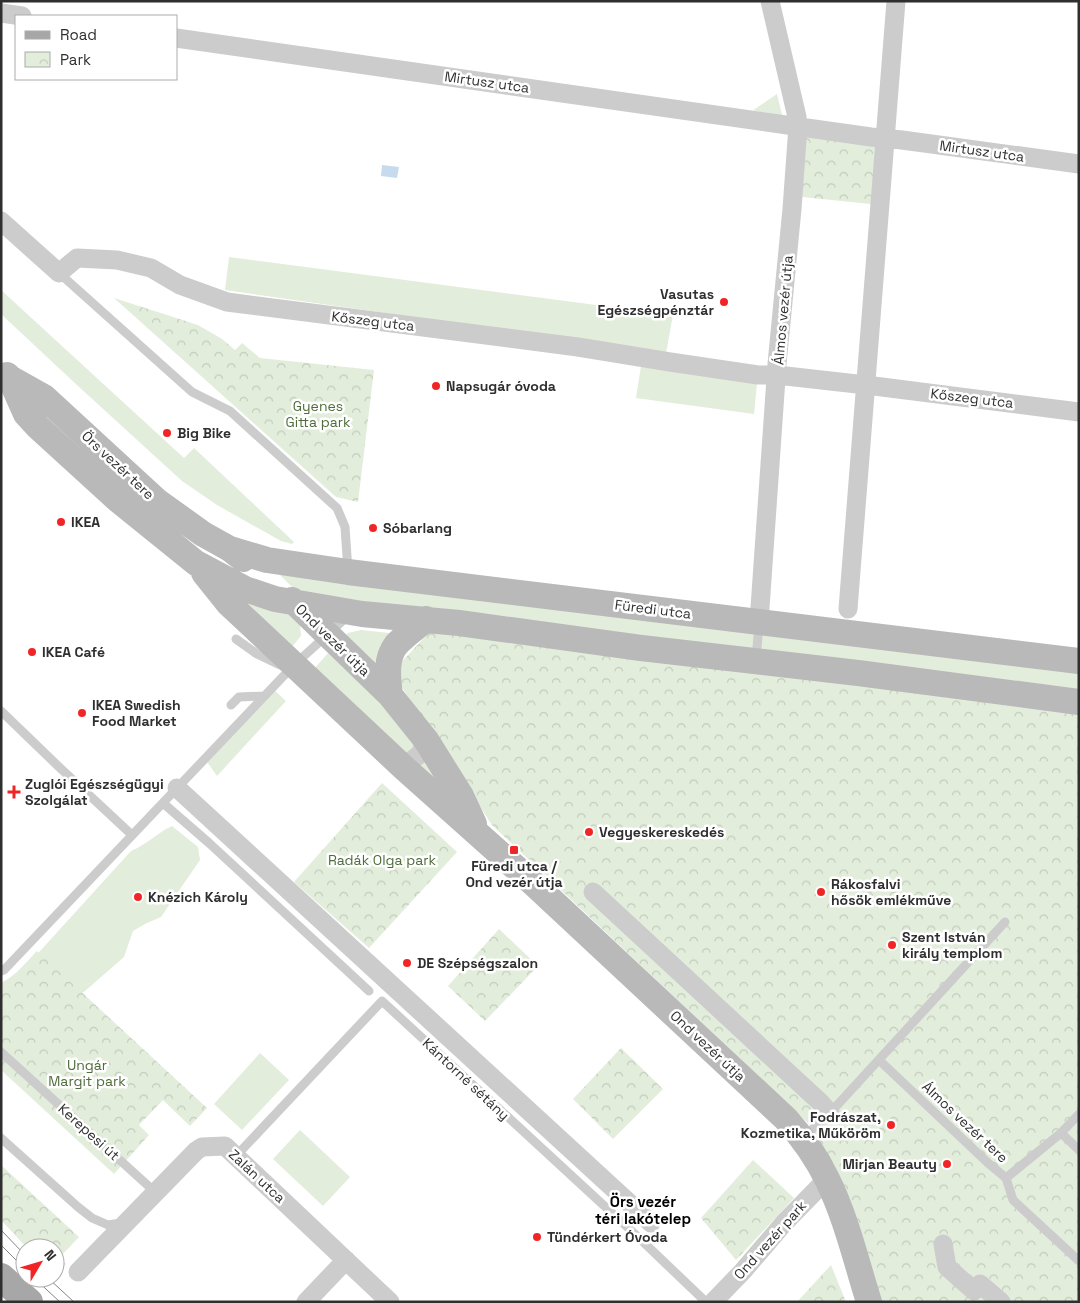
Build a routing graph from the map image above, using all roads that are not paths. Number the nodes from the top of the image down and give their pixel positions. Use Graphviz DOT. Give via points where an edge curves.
graph roads {
  1 [pos="770,1"];
  2 [pos="896,1"];
  3 [pos="1,13"];
  4 [pos="15,15"];
  5 [pos="178,38"];
  6 [pos="798,126"];
  7 [pos="886,138"];
  8 [pos="1079,164"];
  9 [pos="1,221"];
  10 [pos="58,273"];
  11 [pos="6,374"];
  12 [pos="777,376"];
  13 [pos="866,384"];
  14 [pos="1079,412"];
  15 [pos="230,549"];
  16 [pos="196,562"];
  17 [pos="348,572"];
  18 [pos="476,587"];
  19 [pos="295,602"];
  20 [pos="848,609"];
  21 [pos="352,612"];
  22 [pos="426,619"];
  23 [pos="759,622"];
  24 [pos="459,623"];
  25 [pos="327,635"];
  26 [pos="236,639"];
  27 [pos="755,661"];
  28 [pos="1079,661"];
  29 [pos="292,667"];
  30 [pos="390,695"];
  31 [pos="264,696"];
  32 [pos="1077,703"];
  33 [pos="231,705"];
  34 [pos="1,711"];
  35 [pos="426,740"];
  36 [pos="403,767"];
  37 [pos="177,788"];
  38 [pos="163,803"];
  39 [pos="132,835"];
  40 [pos="480,836"];
  41 [pos="593,892"];
  42 [pos="1005,922"];
  43 [pos="1,971"];
  44 [pos="369,991"];
  45 [pos="1,1052"];
  46 [pos="879,1060"];
  47 [pos="830,1113"];
  48 [pos="1079,1114"];
  49 [pos="1061,1134"];
  50 [pos="1,1138"];
  51 [pos="802,1138"];
  52 [pos="1079,1150"];
  53 [pos="236,1156"];
  54 [pos="1006,1178"];
  55 [pos="827,1179"];
  56 [pos="155,1192"];
  57 [pos="130,1218"];
  58 [pos="651,1223"];
  59 [pos="942,1244"];
  60 [pos="346,1260"];
  61 [pos="1079,1261"];
  62 [pos="78,1272"];
  63 [pos="1,1276"];
  64 [pos="29,1302"];
  65 [pos="306,1302"];
  66 [pos="390,1302"];
  67 [pos="706,1302"];
  68 [pos="713,1302"];
  69 [pos="869,1302"];
  70 [pos="1001,1302"];
  1 -- 6 [label="street, Álmos vezér útja"];
  2 -- 7 [label="street"];
  3 -- 4 [label="street"];
  5 -- 6 [label="street, Mirtusz utca"];
  6 -- 7 [label="street, Mirtusz utca"];
  6 -- 12 [label="street, Álmos vezér útja"];
  7 -- 8 [label="street, Mirtusz utca"];
  7 -- 13 [label="street"];
  9 -- 10 [label="street"];
  10 -- 12 [label="street, Kőszeg utca" via="77,258 116,260 151,268 180,285 227,302"];
  10 -- 17 [label="lane" via="192,392 230,411 337,508 345,527"];
  11 -- 15 [label="main road, Örs vezér tere" via="44,396 157,501"];
  11 -- 16 [label="main road, Örs vezér tere" via="26,414 38,427 118,500"];
  12 -- 13 [label="street, Kőszeg utca"];
  12 -- 23 [label="street, Álmos vezér útja"];
  13 -- 14 [label="street, Kőszeg utca"];
  13 -- 20 [label="street"];
  15 -- 17 [label="main road, Füredi utca" via="267,560"];
  15 -- 19 [label="main road, Ond vezér útja"];
  16 -- 19 [label="main road, Örs vezér tere" via="255,593"];
  16 -- 29 [label="main road, Örs vezér tere" via="228,603"];
  17 -- 18 [label="main road, Füredi utca"];
  18 -- 23 [label="main road, Füredi utca"];
  18 -- 24 [label="main road" via="458,605"];
  19 -- 21 [label="main road"];
  19 -- 25 [label="main road, Ond vezér útja"];
  21 -- 22 [label="main road"];
  21 -- 25 [label="lane"];
  22 -- 24 [label="main road"];
  22 -- 30 [label="main road" via="396,645 391,654 388,673"];
  23 -- 27 [label="lane"];
  23 -- 28 [label="main road, Füredi utca"];
  24 -- 27 [label="main road"];
  25 -- 29 [label="lane"];
  25 -- 30 [label="main road, Ond vezér útja"];
  26 -- 29 [label="lane" via="257,654"];
  27 -- 32 [label="main road"];
  29 -- 31 [label="lane"];
  29 -- 36 [label="main road, Ond vezér útja"];
  30 -- 35 [label="main road, Ond vezér útja"];
  31 -- 33 [label="lane" via="239,696"];
  31 -- 37 [label="lane"];
  34 -- 39 [label="lane"];
  35 -- 36 [label="street" via="420,754"];
  35 -- 40 [label="main road, Ond vezér útja" via="462,796"];
  36 -- 40 [label="main road, Ond vezér útja"];
  37 -- 38 [label="lane"];
  37 -- 58 [label="street, Kántorné sétány"];
  38 -- 39 [label="lane"];
  38 -- 44 [label="lane"];
  39 -- 43 [label="lane"];
  40 -- 51 [label="main road, Ond vezér útja" via="786,1119"];
  41 -- 47 [label="street"];
  42 -- 46 [label="lane"];
  45 -- 56 [label="lane, Kerepesi út"];
  46 -- 47 [label="lane"];
  46 -- 54 [label="lane, Álmos vezér tere"];
  47 -- 51 [label="lane"];
  48 -- 49 [label="lane, Álmos vezér tere"];
  49 -- 52 [label="lane"];
  49 -- 54 [label="lane, Álmos vezér tere"];
  50 -- 57 [label="lane" via="92,1218 108,1225"];
  51 -- 55 [label="main road, Ond vezér útja"];
  53 -- 56 [label="street, Zalán utca" via="225,1146 202,1147"];
  53 -- 60 [label="street, Zalán utca"];
  53 -- 67 [label="lane, Kántorné sétány" via="382,1001"];
  54 -- 61 [label="lane" via="1013,1200"];
  55 -- 68 [label="street, Ond vezér park"];
  55 -- 69 [label="main road, Ond vezér útja"];
  56 -- 57 [label="street, Zalán utca"];
  57 -- 62 [label="street, Zalán utca"];
  59 -- 70 [label="street" via="947,1267 974,1291 980,1284"];
  60 -- 65 [label="street"];
  60 -- 66 [label="street, Zalán utca"];
  63 -- 64 [label="main road"];
}
